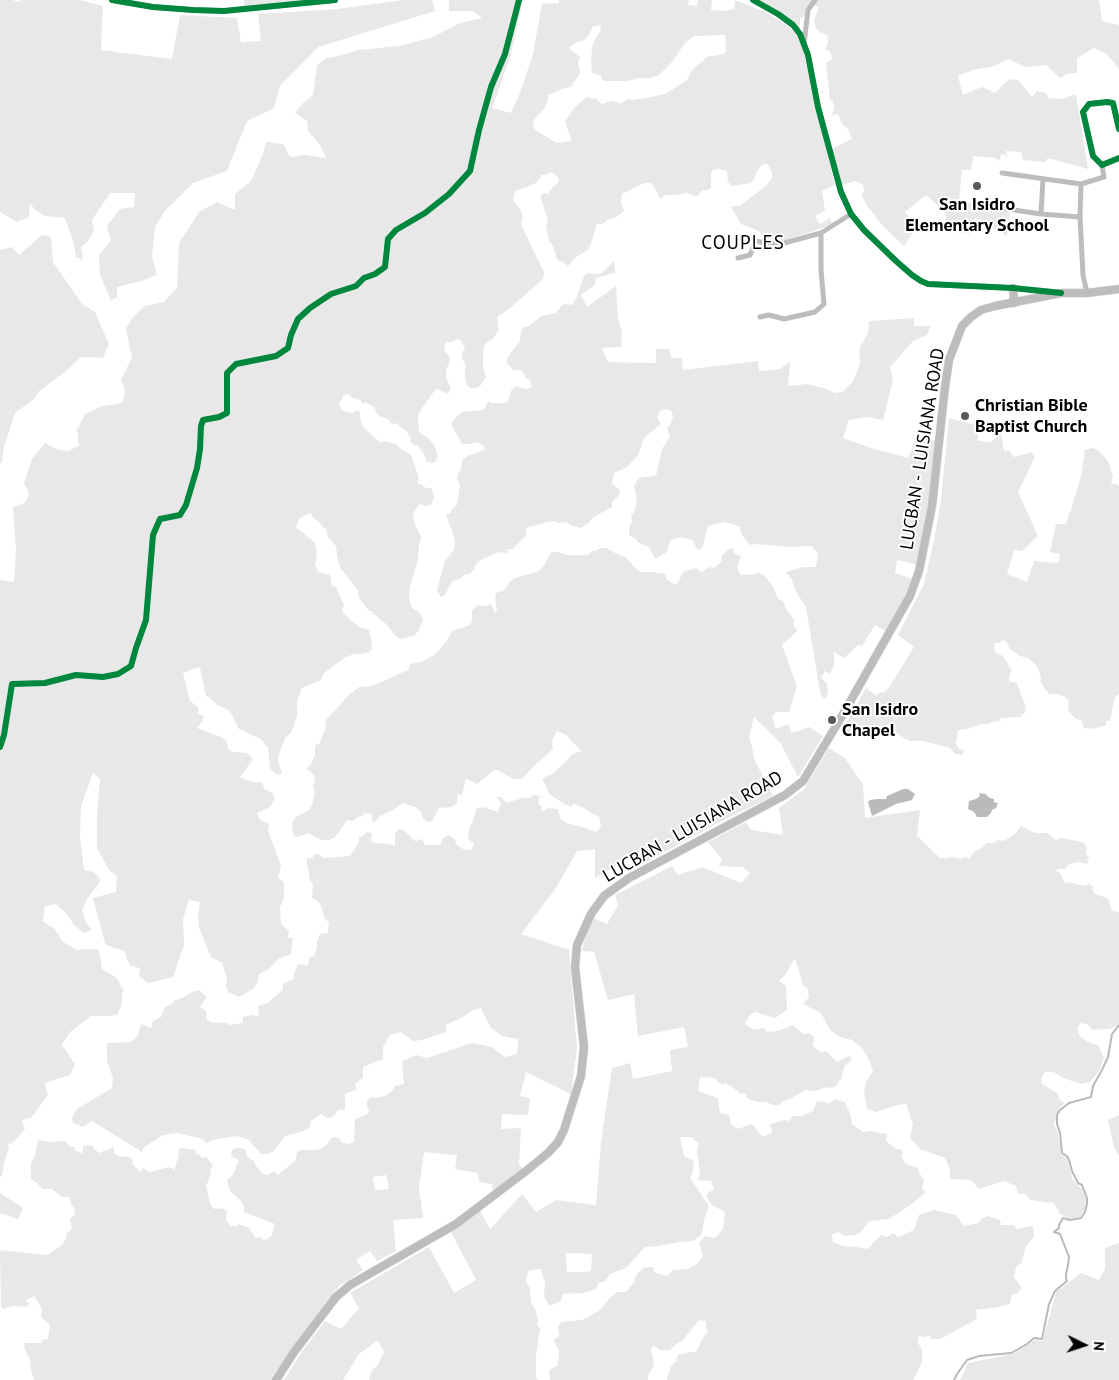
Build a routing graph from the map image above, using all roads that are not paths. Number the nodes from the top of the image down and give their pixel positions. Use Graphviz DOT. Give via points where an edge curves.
graph roads {
  1 [pos="112,0"];
  2 [pos="335,0"];
  3 [pos="518,0"];
  4 [pos="753,0"];
  5 [pos="815,0"];
  6 [pos="804,44"];
  7 [pos="1119,129"];
  8 [pos="1119,158"];
  9 [pos="1102,165"];
  10 [pos="1002,174"];
  11 [pos="1043,179"];
  12 [pos="1082,184"];
  13 [pos="981,205"];
  14 [pos="851,214"];
  15 [pos="1041,214"];
  16 [pos="1080,217"];
  17 [pos="821,234"];
  18 [pos="738,258"];
  19 [pos="1013,288"];
  20 [pos="1119,289"];
  21 [pos="1061,293"];
  22 [pos="1087,293"];
  23 [pos="1014,303"];
  24 [pos="760,317"];
  25 [pos="0,747"];
  26 [pos="276,1380"];
  1 -- 2 [label="street" via="153,7 224,11"];
  3 -- 25 [label="street" via="470,171 449,194 388,239 385,267 356,286 331,294 298,319 288,348 276,356 236,364 227,373 227,413 203,420 197,468 186,506 180,515 160,519 153,534 146,620 131,666 118,674 103,677 76,675 45,683 12,684"];
  4 -- 6 [label="street" via="792,25"];
  5 -- 6 [label="street" via="808,10"];
  6 -- 14 [label="street" via="831,156"];
  7 -- 9 [label="street" via="1113,103 1089,104 1084,112 1093,156"];
  8 -- 9 [label="street"];
  9 -- 12 [label="street" via="1104,177"];
  10 -- 11 [label="street"];
  11 -- 12 [label="street"];
  11 -- 15 [label="street"];
  12 -- 16 [label="street"];
  13 -- 15 [label="street"];
  14 -- 17 [label="street"];
  14 -- 19 [label="street" via="921,282"];
  15 -- 16 [label="street"];
  16 -- 22 [label="street"];
  17 -- 18 [label="street" via="784,243 756,241 750,255"];
  17 -- 24 [label="street" via="824,304 815,312 784,319 769,315"];
  19 -- 21 [label="street"];
  19 -- 23 [label="main road"];
  20 -- 22 [label="main road, LUCBAN - LUISIANA ROAD"];
  21 -- 22 [label="main road, LUCBAN - LUISIANA ROAD"];
  21 -- 23 [label="main road, LUCBAN - LUISIANA ROAD"];
  23 -- 26 [label="main road, LUCBAN - LUISIANA ROAD" via="981,310 962,326 956,339 944,386 932,506 919,571 905,604 803,781 785,794 629,878 604,896 591,914 577,945 575,967 584,1047 581,1076 558,1142 526,1171 456,1224 336,1297"];
}
